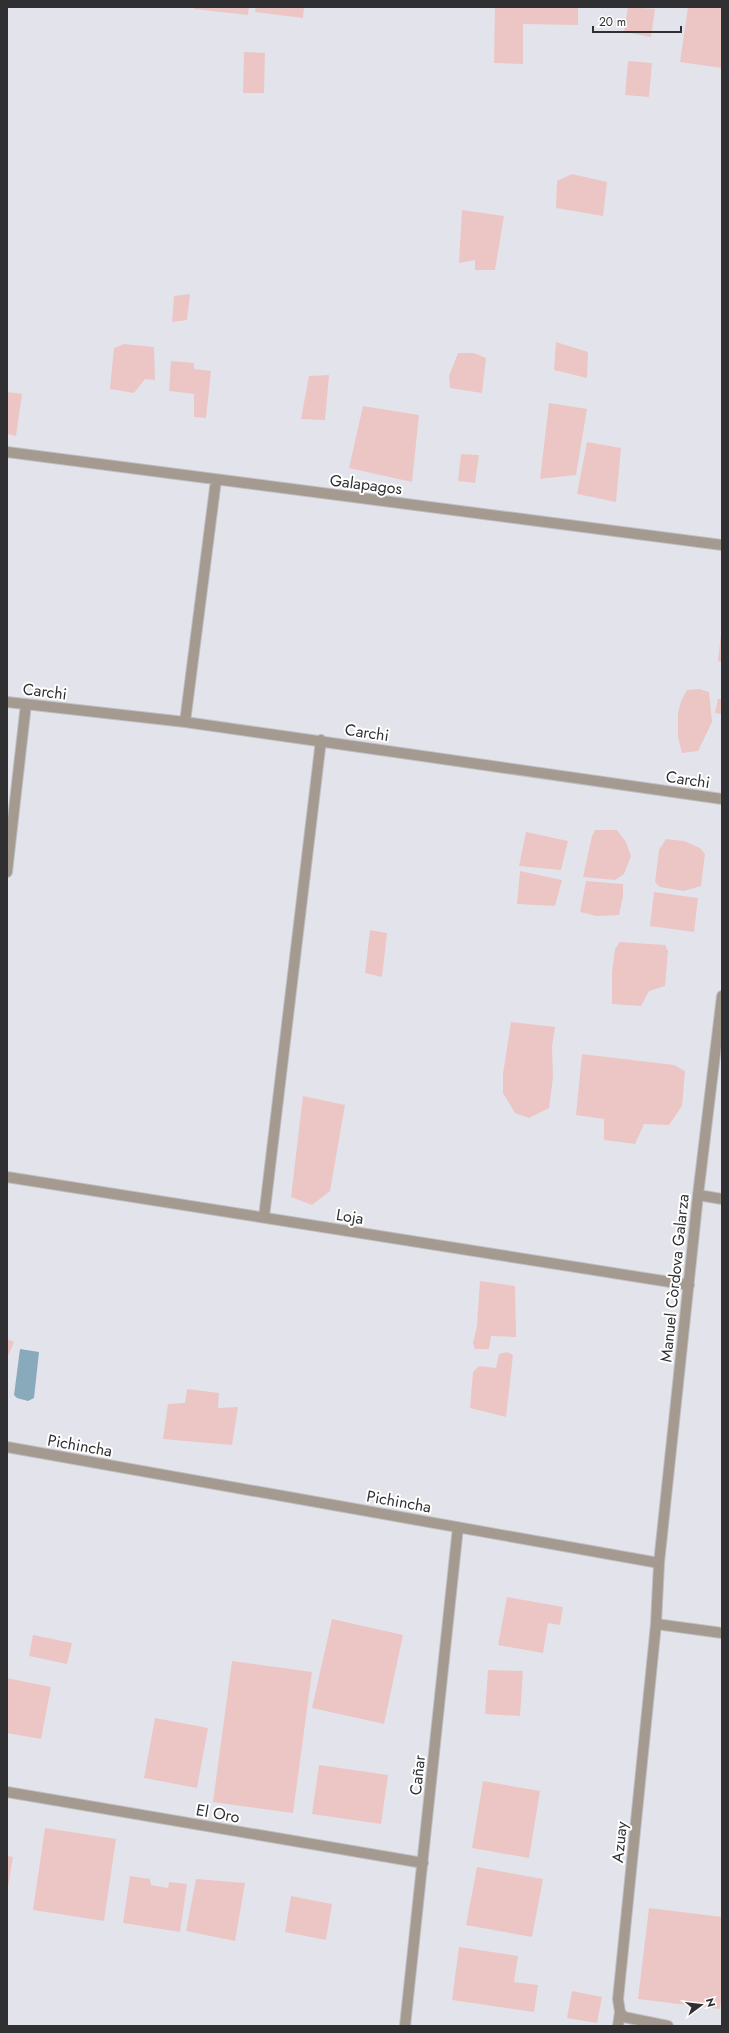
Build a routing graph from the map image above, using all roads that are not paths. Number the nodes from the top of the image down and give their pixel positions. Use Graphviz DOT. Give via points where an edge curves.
graph roads {
  1 [pos="7,452"];
  2 [pos="216,480"];
  3 [pos="722,545"];
  4 [pos="7,702"];
  5 [pos="26,704"];
  6 [pos="186,722"];
  7 [pos="321,740"];
  8 [pos="722,799"];
  9 [pos="7,872"];
  10 [pos="722,996"];
  11 [pos="7,1177"];
  12 [pos="698,1195"];
  13 [pos="722,1199"];
  14 [pos="264,1217"];
  15 [pos="688,1285"];
  16 [pos="7,1447"];
  17 [pos="458,1527"];
  18 [pos="659,1563"];
  19 [pos="656,1624"];
  20 [pos="722,1633"];
  21 [pos="7,1792"];
  22 [pos="423,1863"];
  23 [pos="620,2012"];
  24 [pos="405,2026"];
  25 [pos="618,2026"];
  26 [pos="668,2026"];
  1 -- 2 [label="street, Galapagos"];
  2 -- 3 [label="street, Galapagos"];
  2 -- 6 [label="street"];
  4 -- 5 [label="street, Carchi"];
  5 -- 6 [label="street, Carchi"];
  5 -- 9 [label="street"];
  6 -- 7 [label="street, Carchi"];
  7 -- 8 [label="street, Carchi"];
  7 -- 14 [label="street"];
  10 -- 12 [label="street, Manuel Còrdova Galarza"];
  11 -- 14 [label="street, Loja"];
  12 -- 13 [label="street"];
  12 -- 15 [label="street, Manuel Còrdova Galarza"];
  14 -- 15 [label="street, Loja"];
  15 -- 18 [label="street, Manuel Còrdova Galarza"];
  16 -- 17 [label="street, Pichincha"];
  17 -- 18 [label="street, Pichincha"];
  17 -- 22 [label="street, Cañar"];
  18 -- 19 [label="street"];
  19 -- 20 [label="street"];
  19 -- 23 [label="street, Azuay" via="618,1993"];
  21 -- 22 [label="street, El Oro"];
  22 -- 24 [label="street, Cañar"];
  23 -- 25 [label="street, Azuay"];
  23 -- 26 [label="street" via="632,2020"];
}
